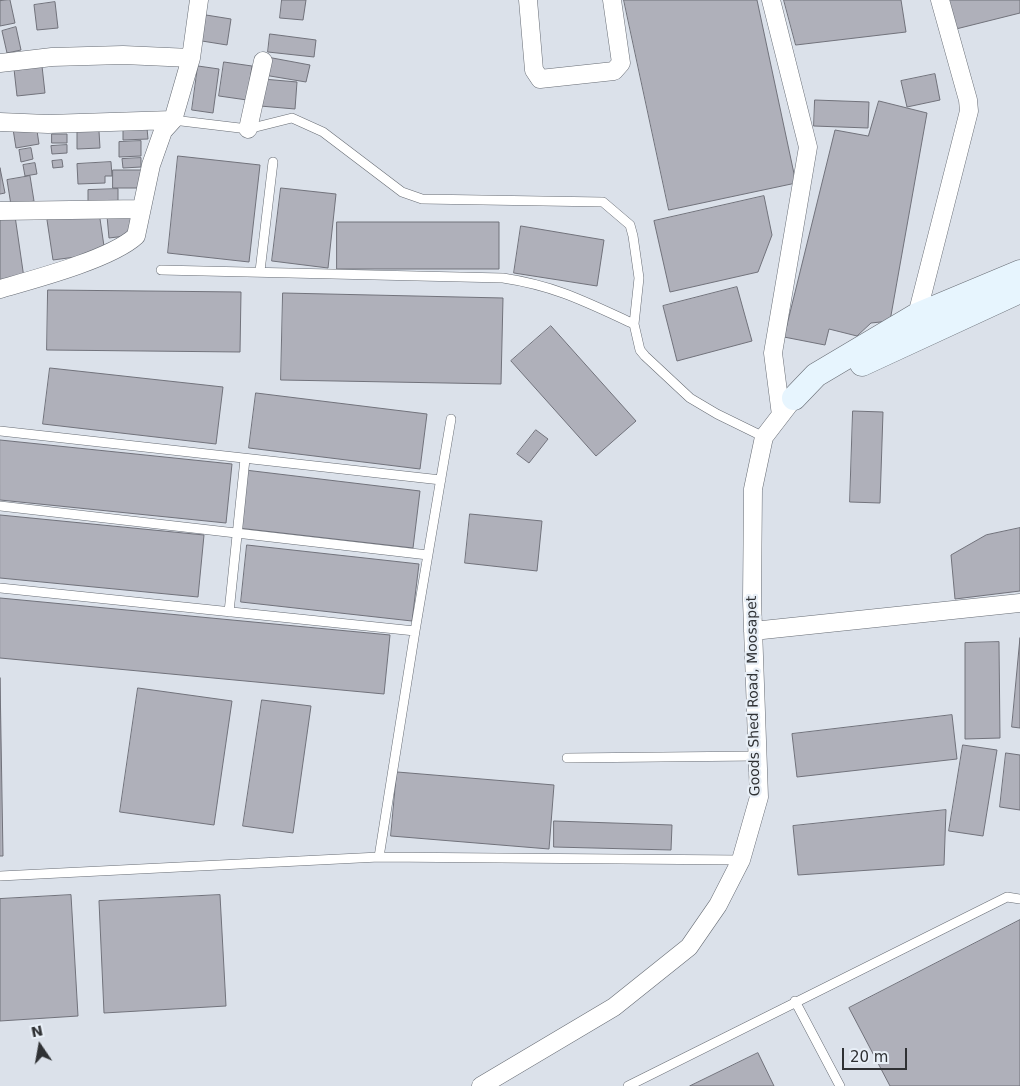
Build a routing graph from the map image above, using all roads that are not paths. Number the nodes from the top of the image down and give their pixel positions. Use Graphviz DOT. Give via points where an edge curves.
graph roads {
  1 [pos="199,0"];
  2 [pos="528,0"];
  3 [pos="612,0"];
  4 [pos="771,0"];
  5 [pos="940,0"];
  6 [pos="191,58"];
  7 [pos="263,61"];
  8 [pos="0,63"];
  9 [pos="173,120"];
  10 [pos="0,122"];
  11 [pos="248,129"];
  12 [pos="273,162"];
  13 [pos="141,209"];
  14 [pos="0,211"];
  15 [pos="161,270"];
  16 [pos="260,271"];
  17 [pos="1020,272"];
  18 [pos="0,289"];
  19 [pos="1020,291"];
  20 [pos="634,324"];
  21 [pos="921,324"];
  22 [pos="788,406"];
  23 [pos="451,419"];
  24 [pos="0,431"];
  25 [pos="764,437"];
  26 [pos="245,459"];
  27 [pos="441,480"];
  28 [pos="0,506"];
  29 [pos="236,533"];
  30 [pos="428,556"];
  31 [pos="0,588"];
  32 [pos="1020,603"];
  33 [pos="229,612"];
  34 [pos="415,631"];
  35 [pos="753,631"];
  36 [pos="757,756"];
  37 [pos="567,758"];
  38 [pos="379,857"];
  39 [pos="741,860"];
  40 [pos="0,876"];
  41 [pos="1020,899"];
  42 [pos="795,1001"];
  43 [pos="481,1086"];
  44 [pos="628,1086"];
  45 [pos="840,1086"];
  1 -- 6 [label="street"];
  2 -- 3 [label="street" via="534,70 540,79 614,71 618,67 621,63"];
  4 -- 22 [label="street" via="808,147 773,354"];
  5 -- 21 [label="street" via="969,111"];
  6 -- 8 [label="street" via="114,55"];
  6 -- 9 [label="street"];
  7 -- 11 [label="street"];
  9 -- 10 [label="street" via="48,124"];
  9 -- 11 [label="lane"];
  9 -- 13 [label="street" via="163,131"];
  11 -- 20 [label="lane" via="292,118 323,132 402,192 422,198 603,202 630,225 635,242 639,278"];
  12 -- 16 [label="lane"];
  13 -- 14 [label="street"];
  13 -- 18 [label="street" via="136,236 128,243 104,255"];
  15 -- 16 [label="lane"];
  16 -- 20 [label="lane" via="511,280 569,293"];
  17 -- 21 [label="street, Goods Shed Road, Moosapet"];
  19 -- 21 [label="street, Goods Shed Road, Moosapet"];
  20 -- 25 [label="lane" via="640,350 670,381 690,398"];
  21 -- 22 [label="street, Goods Shed Road, Moosapet" via="816,375"];
  22 -- 25 [label="street, Goods Shed Road, Moosapet"];
  23 -- 27 [label="lane"];
  24 -- 26 [label="lane"];
  25 -- 35 [label="street, Goods Shed Road, Moosapet" via="753,489"];
  26 -- 27 [label="lane"];
  26 -- 29 [label="lane"];
  27 -- 30 [label="lane"];
  28 -- 29 [label="lane"];
  29 -- 30 [label="lane"];
  29 -- 33 [label="lane"];
  30 -- 34 [label="lane"];
  31 -- 33 [label="lane"];
  32 -- 35 [label="street"];
  33 -- 34 [label="lane"];
  34 -- 38 [label="lane"];
  35 -- 36 [label="street, Goods Shed Road, Moosapet"];
  36 -- 37 [label="lane"];
  36 -- 39 [label="street, Goods Shed Road, Moosapet" via="759,796"];
  38 -- 39 [label="lane"];
  38 -- 40 [label="lane"];
  39 -- 43 [label="street, Goods Shed Road, Moosapet" via="718,905 689,947 614,1007"];
  41 -- 42 [label="lane" via="1006,897"];
  42 -- 44 [label="lane"];
  42 -- 45 [label="lane"];
}
